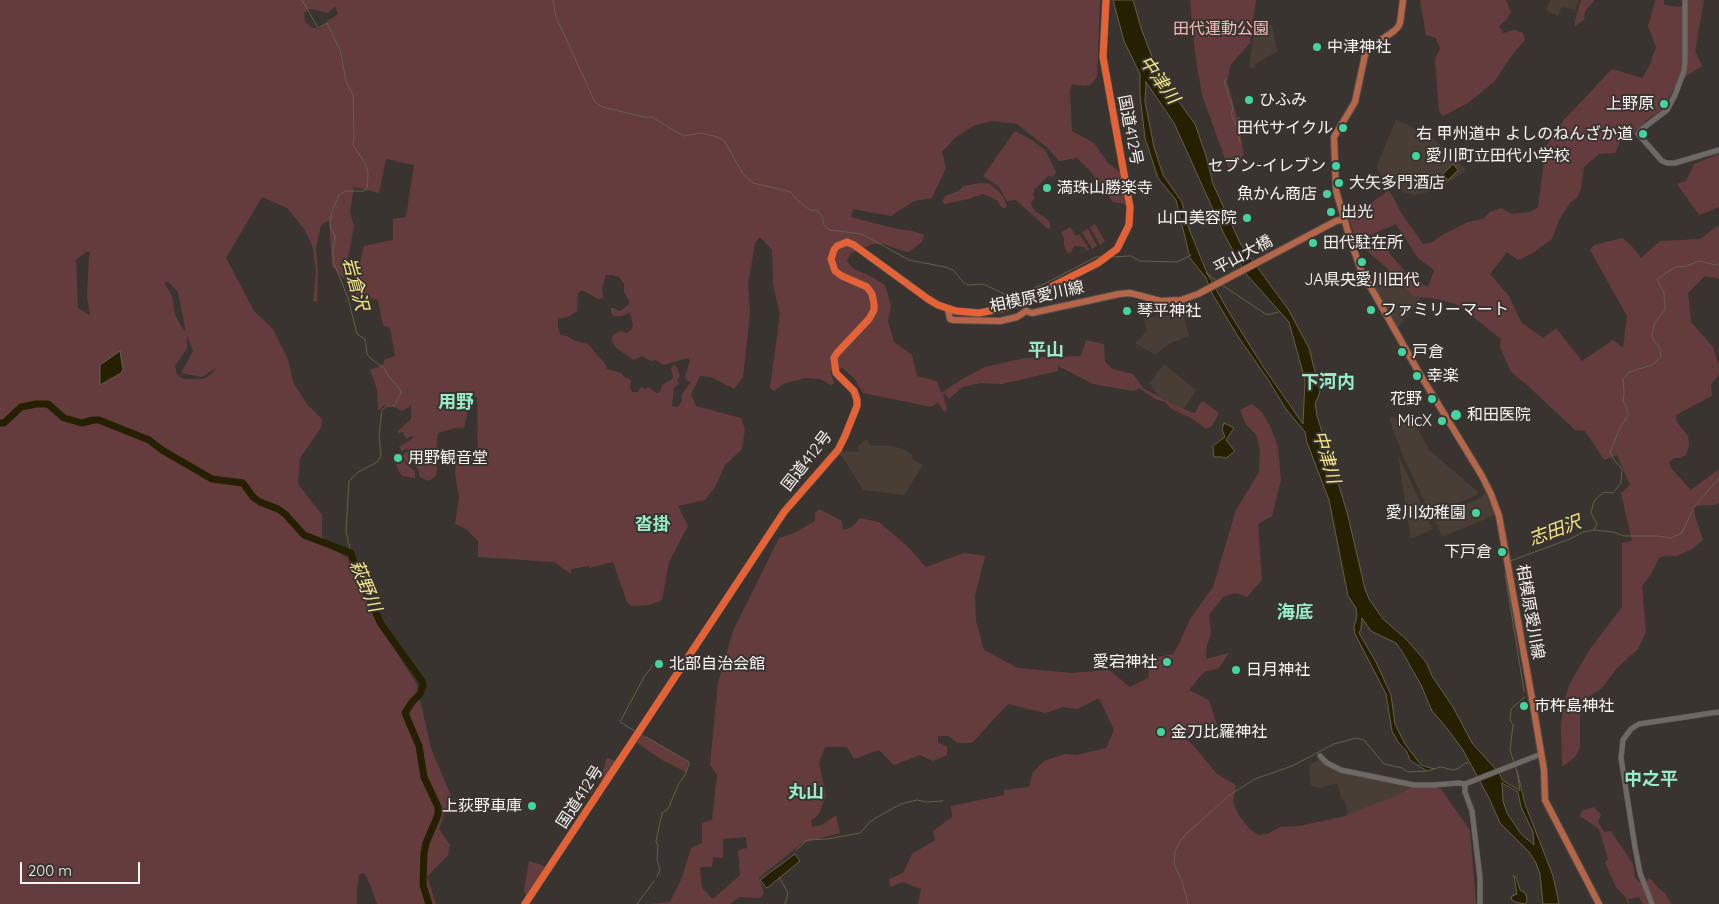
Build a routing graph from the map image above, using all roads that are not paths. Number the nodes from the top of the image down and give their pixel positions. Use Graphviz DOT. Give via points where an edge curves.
graph roads {
  1 [pos="1106,0"];
  2 [pos="1403,0"];
  3 [pos="1685,0"];
  4 [pos="1719,150"];
  5 [pos="1344,219"];
  6 [pos="1198,294"];
  7 [pos="1021,302"];
  8 [pos="948,309"];
  9 [pos="1026,311"];
  10 [pos="1719,712"];
  11 [pos="1538,755"];
  12 [pos="1320,756"];
  13 [pos="1467,783"];
  14 [pos="525,904"];
  15 [pos="1480,904"];
  16 [pos="1599,904"];
  17 [pos="1652,904"];
  1 -- 7 [label="highway, 国道412号" via="1103,57 1130,207 1128,225 1111,255"];
  2 -- 5 [label="main road, 相模原愛川線" via="1398,26 1371,47 1365,56 1356,102 1334,137 1336,191"];
  3 -- 4 [label="street" via="1684,71 1667,110 1638,134 1667,164"];
  5 -- 6 [label="main road, 平山大橋"];
  5 -- 11 [label="main road, 相模原愛川線" via="1358,264 1482,476 1499,516"];
  6 -- 9 [label="main road, 相模原愛川線" via="1168,302 1130,293 1032,313"];
  7 -- 8 [label="highway, 国道412号" via="979,313"];
  7 -- 9 [label="main road"];
  8 -- 9 [label="main road, 相模原愛川線" via="950,319 954,320 1000,321"];
  8 -- 14 [label="highway, 国道412号" via="928,299 851,243 840,244 834,250 831,259 835,271 867,287 874,304 869,320 834,358 836,372 854,391 857,400 845,436 838,450 784,512"];
  10 -- 17 [label="street" via="1639,724 1631,728 1623,740 1621,758 1637,861"];
  11 -- 13 [label="street"];
  11 -- 16 [label="main road, 相模原愛川線" via="1544,770 1548,806"];
  12 -- 13 [label="street" via="1340,770 1414,785"];
  13 -- 15 [label="street" via="1465,792 1472,811"];
}
